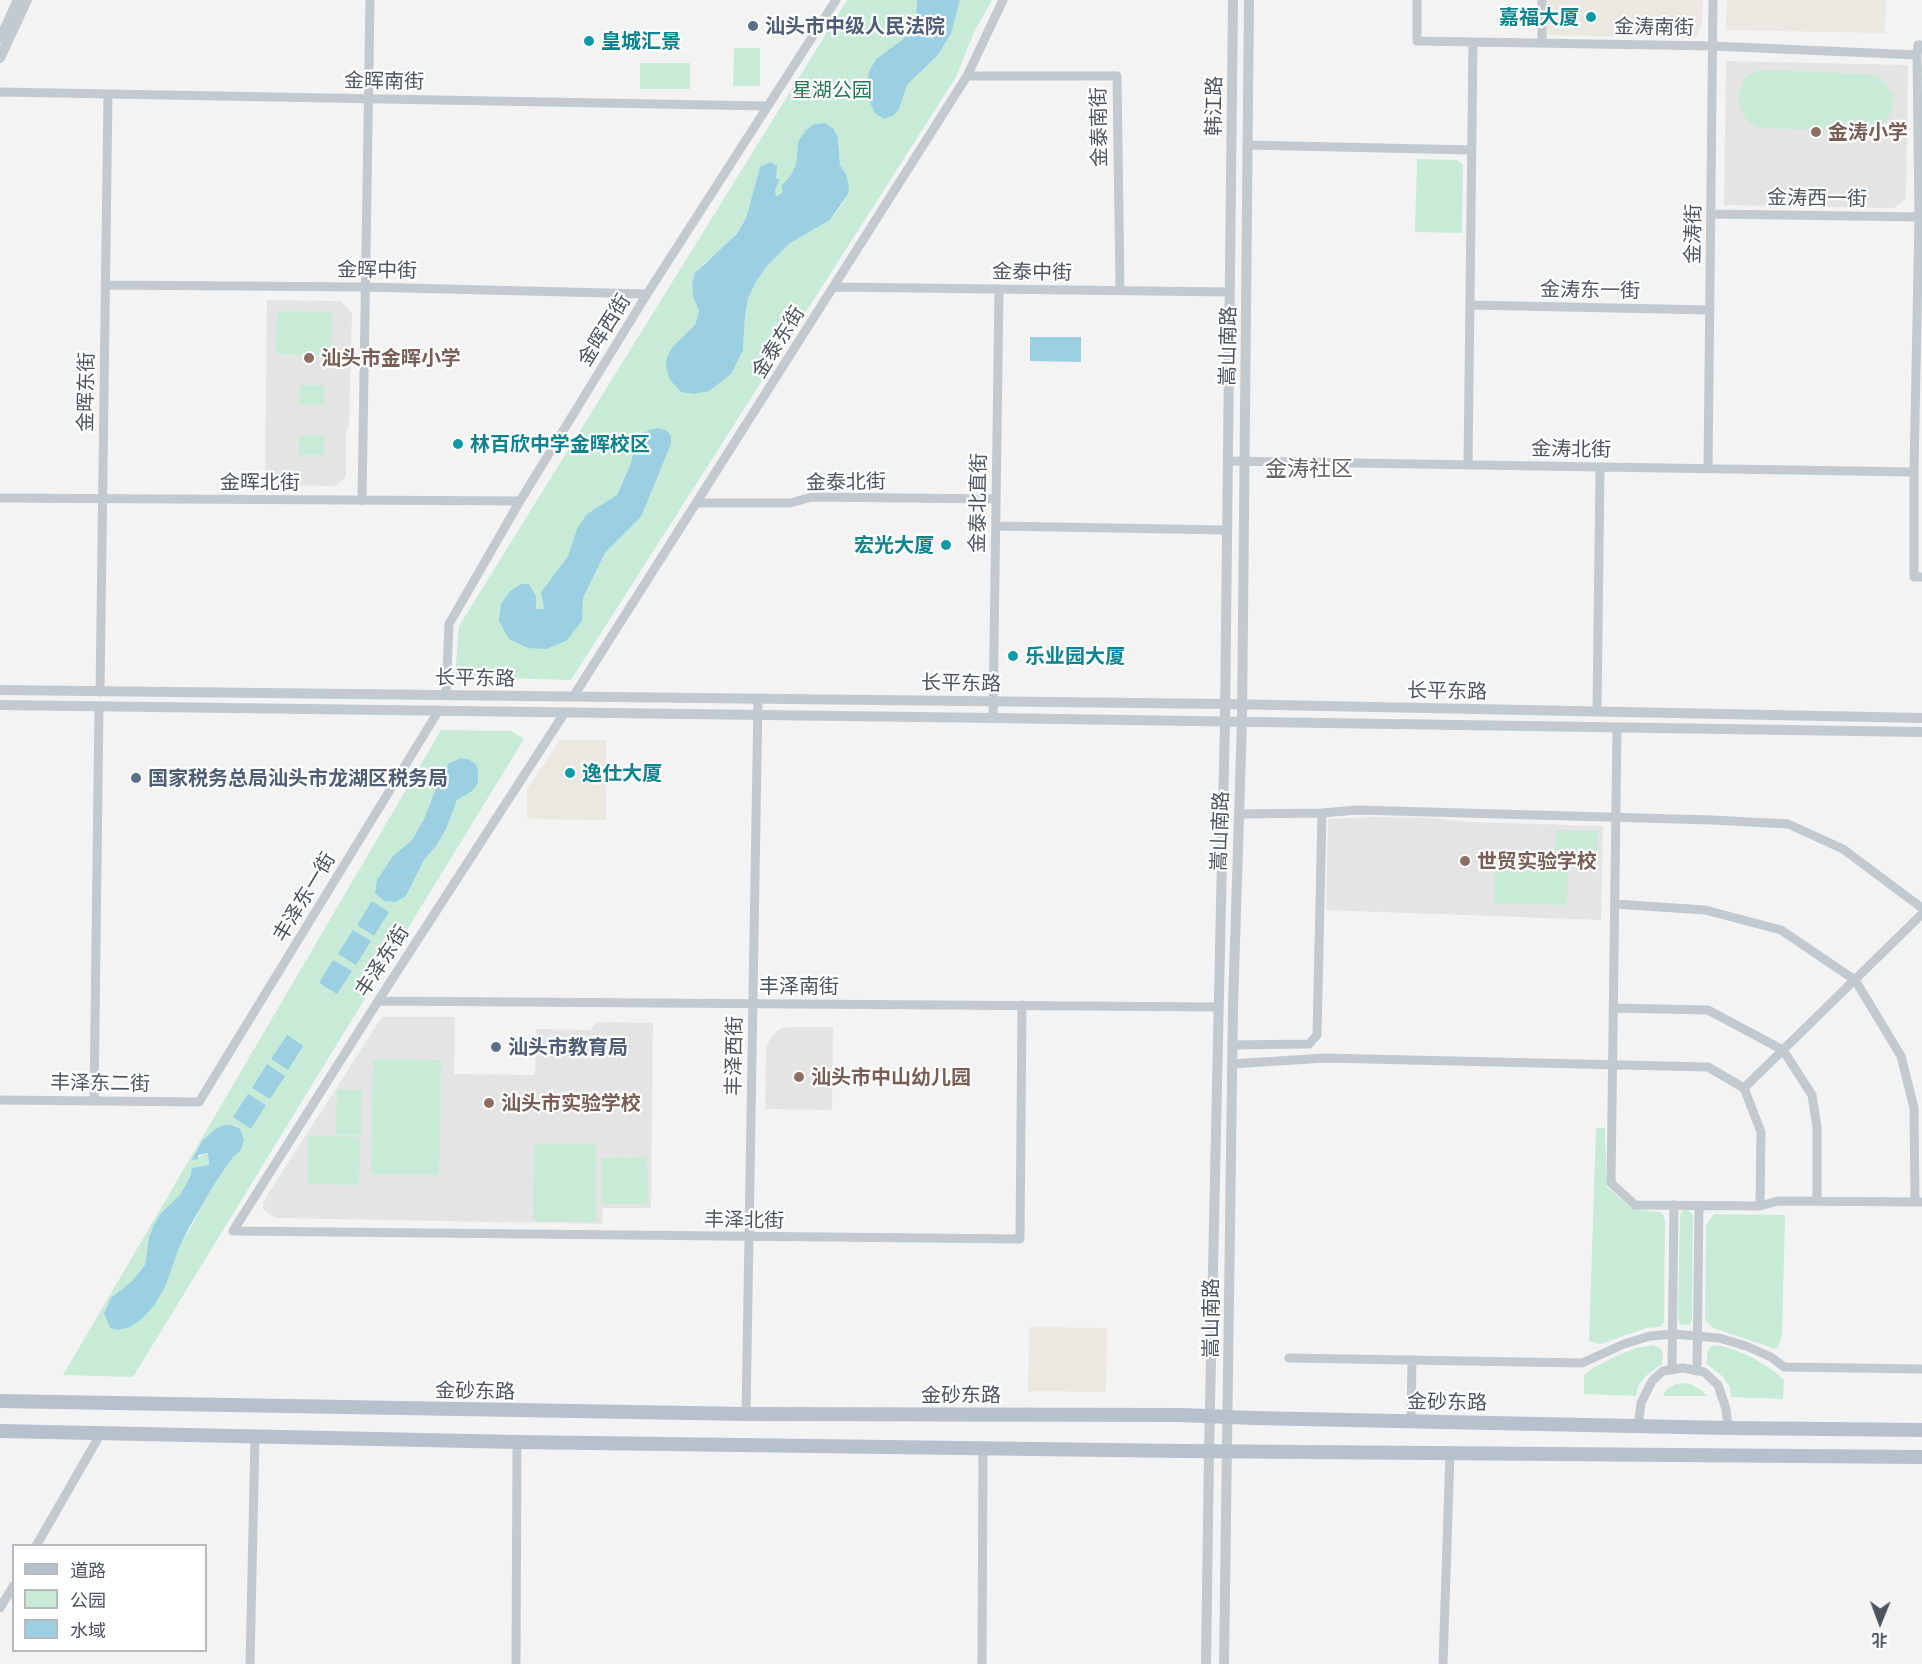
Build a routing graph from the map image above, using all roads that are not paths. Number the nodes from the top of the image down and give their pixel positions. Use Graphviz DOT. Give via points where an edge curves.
graph roads {
  1 [pos="18,0"];
  2 [pos="27,0"];
  3 [pos="370,0"];
  4 [pos="836,0"];
  5 [pos="1003,0"];
  6 [pos="1233,0"];
  7 [pos="1249,0"];
  8 [pos="1417,0"];
  9 [pos="1542,0"];
  10 [pos="1713,0"];
  11 [pos="0,39"];
  12 [pos="1473,42"];
  13 [pos="1542,43"];
  14 [pos="1922,45"];
  15 [pos="1713,46"];
  16 [pos="1917,55"];
  17 [pos="0,58"];
  18 [pos="967,76"];
  19 [pos="0,92"];
  20 [pos="108,94"];
  21 [pos="367,99"];
  22 [pos="766,106"];
  23 [pos="1247,145"];
  24 [pos="1472,150"];
  25 [pos="1231,212"];
  26 [pos="1711,214"];
  27 [pos="1920,217"];
  28 [pos="105,285"];
  29 [pos="365,287"];
  30 [pos="834,287"];
  31 [pos="999,289"];
  32 [pos="1120,291"];
  33 [pos="1230,292"];
  34 [pos="647,294"];
  35 [pos="1470,306"];
  36 [pos="1710,310"];
  37 [pos="1228,461"];
  38 [pos="1244,462"];
  39 [pos="1468,465"];
  40 [pos="1600,467"];
  41 [pos="1708,469"];
  42 [pos="1914,472"];
  43 [pos="0,498"];
  44 [pos="102,499"];
  45 [pos="996,499"];
  46 [pos="362,501"];
  47 [pos="520,501"];
  48 [pos="697,503"];
  49 [pos="996,526"];
  50 [pos="1227,530"];
  51 [pos="1922,577"];
  52 [pos="0,690"];
  53 [pos="99,692"];
  54 [pos="446,695"];
  55 [pos="573,697"];
  56 [pos="758,699"];
  57 [pos="993,702"];
  58 [pos="1225,704"];
  59 [pos="0,705"];
  60 [pos="1242,705"];
  61 [pos="99,706"];
  62 [pos="439,710"];
  63 [pos="1597,711"];
  64 [pos="565,712"];
  65 [pos="758,714"];
  66 [pos="993,718"];
  67 [pos="1922,718"];
  68 [pos="1225,721"];
  69 [pos="1242,721"];
  70 [pos="1617,727"];
  71 [pos="1922,732"];
  72 [pos="1322,813"];
  73 [pos="1239,814"];
  74 [pos="1616,818"];
  75 [pos="1615,904"];
  76 [pos="1922,908"];
  77 [pos="1922,914"];
  78 [pos="1855,980"];
  79 [pos="378,1001"];
  80 [pos="753,1003"];
  81 [pos="1022,1005"];
  82 [pos="1218,1006"];
  83 [pos="1613,1008"];
  84 [pos="1232,1046"];
  85 [pos="1783,1050"];
  86 [pos="1232,1064"];
  87 [pos="1612,1065"];
  88 [pos="1744,1088"];
  89 [pos="0,1100"];
  90 [pos="94,1101"];
  91 [pos="200,1102"];
  92 [pos="1817,1201"];
  93 [pos="1919,1202"];
  94 [pos="1674,1205"];
  95 [pos="1699,1206"];
  96 [pos="1760,1206"];
  97 [pos="233,1231"];
  98 [pos="749,1238"];
  99 [pos="1673,1334"];
  100 [pos="1698,1335"];
  101 [pos="1289,1358"];
  102 [pos="1412,1360"];
  103 [pos="1922,1369"];
  104 [pos="1672,1370"];
  105 [pos="1697,1371"];
  106 [pos="0,1401"];
  107 [pos="746,1414"];
  108 [pos="1210,1417"];
  109 [pos="1227,1417"];
  110 [pos="1411,1421"];
  111 [pos="1638,1426"];
  112 [pos="1728,1428"];
  113 [pos="1922,1430"];
  114 [pos="0,1431"];
  115 [pos="101,1433"];
  116 [pos="255,1436"];
  117 [pos="517,1442"];
  118 [pos="983,1448"];
  119 [pos="1209,1451"];
  120 [pos="1226,1451"];
  121 [pos="1450,1453"];
  122 [pos="1922,1457"];
  123 [pos="37,1544"];
  124 [pos="12,1588"];
  125 [pos="0,1608"];
  126 [pos="250,1664"];
  127 [pos="516,1664"];
  128 [pos="982,1664"];
  129 [pos="1206,1664"];
  130 [pos="1224,1664"];
  131 [pos="1443,1664"];
  1 -- 11 [label="street"];
  2 -- 17 [label="street"];
  3 -- 21 [label="street"];
  4 -- 22 [label="street, 金晖西街"];
  5 -- 18 [label="street, 金泰东街"];
  6 -- 25 [label="street, 韩江路"];
  7 -- 23 [label="street, 嵩山南路"];
  8 -- 12 [label="street, 金涛南街" via="1417,41"];
  9 -- 13 [label="street"];
  10 -- 15 [label="street, 金涛街"];
  12 -- 13 [label="street, 金涛南街"];
  12 -- 24 [label="street"];
  13 -- 15 [label="street, 金涛南街"];
  14 -- 16 [label="street" via="1918,45"];
  15 -- 16 [label="street, 金涛南街"];
  15 -- 26 [label="street, 金涛街"];
  16 -- 27 [label="street"];
  18 -- 30 [label="street, 金泰东街"];
  18 -- 32 [label="street, 金泰南街" via="1117,75"];
  19 -- 20 [label="street, 金晖南街"];
  20 -- 21 [label="street, 金晖南街"];
  20 -- 28 [label="street, 金晖东街"];
  21 -- 22 [label="street, 金晖南街"];
  21 -- 29 [label="street"];
  22 -- 34 [label="street, 金晖西街"];
  23 -- 24 [label="street"];
  23 -- 38 [label="street, 嵩山南路"];
  24 -- 35 [label="street"];
  25 -- 33 [label="street, 嵩山南路"];
  26 -- 27 [label="street, 金涛西一街"];
  26 -- 36 [label="street, 金涛街"];
  27 -- 42 [label="street"];
  28 -- 29 [label="street, 金晖中街"];
  28 -- 44 [label="street, 金晖东街"];
  29 -- 34 [label="street, 金晖中街"];
  29 -- 46 [label="street"];
  30 -- 31 [label="street, 金泰中街"];
  30 -- 48 [label="street, 金泰东街"];
  31 -- 32 [label="street, 金泰中街"];
  31 -- 45 [label="street, 金泰北直街"];
  32 -- 33 [label="street, 金泰中街"];
  33 -- 37 [label="street, 嵩山南路"];
  34 -- 47 [label="street, 金晖西街"];
  35 -- 36 [label="street, 金涛东一街"];
  35 -- 39 [label="street"];
  36 -- 41 [label="street, 金涛街"];
  37 -- 38 [label="street, 金涛北街"];
  37 -- 50 [label="street, 嵩山南路"];
  38 -- 39 [label="street, 金涛北街"];
  38 -- 60 [label="street, 嵩山南路"];
  39 -- 40 [label="street, 金涛北街"];
  40 -- 41 [label="street, 金涛北街"];
  40 -- 63 [label="street"];
  41 -- 42 [label="street, 金涛北街"];
  42 -- 51 [label="street" via="1914,577"];
  43 -- 44 [label="street, 金晖北街"];
  44 -- 46 [label="street, 金晖北街"];
  44 -- 53 [label="street, 金晖东街"];
  45 -- 48 [label="street, 金泰北街" via="812,497 790,502"];
  45 -- 49 [label="street, 金泰北直街"];
  46 -- 47 [label="street, 金晖北街"];
  47 -- 54 [label="street, 金晖西街" via="448,624"];
  48 -- 55 [label="street, 金泰东街"];
  49 -- 50 [label="street"];
  49 -- 57 [label="street, 金泰北直街"];
  50 -- 58 [label="street, 嵩山南路"];
  52 -- 53 [label="street, 长平东路"];
  53 -- 54 [label="street, 长平东路"];
  54 -- 55 [label="street, 长平东路"];
  55 -- 56 [label="street, 长平东路"];
  56 -- 57 [label="street, 长平东路"];
  56 -- 65 [label="street, 丰泽西街"];
  57 -- 58 [label="street, 长平东路"];
  57 -- 66 [label="street, 金泰北直街"];
  58 -- 60 [label="street, 长平东路"];
  58 -- 68 [label="street, 嵩山南路"];
  59 -- 61 [label="street, 长平东路"];
  60 -- 63 [label="street, 长平东路"];
  60 -- 69 [label="street, 嵩山南路"];
  61 -- 62 [label="street, 长平东路"];
  61 -- 90 [label="street"];
  62 -- 64 [label="street, 长平东路"];
  62 -- 91 [label="street, 丰泽东一街"];
  63 -- 67 [label="street, 长平东路"];
  64 -- 65 [label="street, 长平东路"];
  64 -- 79 [label="street, 丰泽东街"];
  65 -- 66 [label="street, 长平东路"];
  65 -- 80 [label="street, 丰泽西街"];
  66 -- 68 [label="street, 长平东路"];
  68 -- 69 [label="street, 长平东路"];
  68 -- 82 [label="street, 嵩山南路"];
  69 -- 70 [label="street, 长平东路"];
  69 -- 73 [label="street, 嵩山南路"];
  70 -- 71 [label="street, 长平东路"];
  70 -- 74 [label="street"];
  72 -- 73 [label="street"];
  72 -- 74 [label="street" via="1357,810"];
  72 -- 84 [label="street" via="1317,1035 1309,1044"];
  73 -- 84 [label="street, 嵩山南路"];
  74 -- 75 [label="street"];
  74 -- 76 [label="street" via="1788,824 1843,849"];
  75 -- 78 [label="street" via="1705,910 1781,930"];
  75 -- 83 [label="street"];
  77 -- 78 [label="street"];
  78 -- 85 [label="street"];
  78 -- 93 [label="street" via="1904,1066 1914,1108"];
  79 -- 80 [label="street, 丰泽南街"];
  79 -- 97 [label="street, 丰泽东街"];
  80 -- 81 [label="street, 丰泽南街"];
  80 -- 98 [label="street, 丰泽西街"];
  81 -- 82 [label="street, 丰泽南街"];
  81 -- 98 [label="street, 丰泽北街" via="1020,1239"];
  82 -- 108 [label="street, 嵩山南路"];
  83 -- 85 [label="street" via="1708,1010"];
  83 -- 87 [label="street"];
  84 -- 86 [label="street, 嵩山南路"];
  85 -- 88 [label="street"];
  85 -- 92 [label="street" via="1812,1095 1817,1127"];
  86 -- 87 [label="street" via="1325,1058"];
  86 -- 109 [label="street, 嵩山南路"];
  87 -- 88 [label="street" via="1708,1067"];
  87 -- 94 [label="street" via="1611,1183 1635,1205"];
  88 -- 96 [label="street" via="1761,1132"];
  89 -- 90 [label="street, 丰泽东二街"];
  90 -- 91 [label="street, 丰泽东二街"];
  92 -- 93 [label="street"];
  92 -- 96 [label="street" via="1778,1201"];
  94 -- 95 [label="street"];
  94 -- 99 [label="street"];
  95 -- 96 [label="street"];
  95 -- 100 [label="street"];
  97 -- 98 [label="street, 丰泽北街"];
  98 -- 107 [label="street, 丰泽西街"];
  99 -- 100 [label="street"];
  99 -- 102 [label="street" via="1624,1344 1582,1363"];
  99 -- 104 [label="street"];
  100 -- 103 [label="street" via="1746,1346 1784,1367"];
  100 -- 105 [label="street"];
  101 -- 102 [label="street"];
  102 -- 110 [label="street"];
  104 -- 105 [label="street"];
  104 -- 111 [label="street" via="1663,1371 1652,1382 1641,1403"];
  105 -- 112 [label="street" via="1704,1372 1718,1385"];
  106 -- 107 [label="main road, 金砂东路"];
  107 -- 108 [label="main road, 金砂东路"];
  108 -- 109 [label="main road, 金砂东路"];
  108 -- 119 [label="street, 嵩山南路"];
  109 -- 110 [label="main road, 金砂东路"];
  109 -- 120 [label="street, 嵩山南路"];
  110 -- 111 [label="main road, 金砂东路"];
  111 -- 112 [label="main road, 金砂东路"];
  112 -- 113 [label="main road, 金砂东路"];
  114 -- 115 [label="main road"];
  115 -- 116 [label="main road"];
  115 -- 123 [label="street"];
  116 -- 117 [label="main road"];
  116 -- 126 [label="street"];
  117 -- 118 [label="main road"];
  117 -- 127 [label="street"];
  118 -- 119 [label="main road"];
  118 -- 128 [label="street"];
  119 -- 120 [label="main road"];
  119 -- 129 [label="street, 嵩山南路"];
  120 -- 121 [label="main road"];
  120 -- 130 [label="street, 嵩山南路"];
  121 -- 122 [label="main road"];
  121 -- 131 [label="street"];
  124 -- 125 [label="street"];
}
